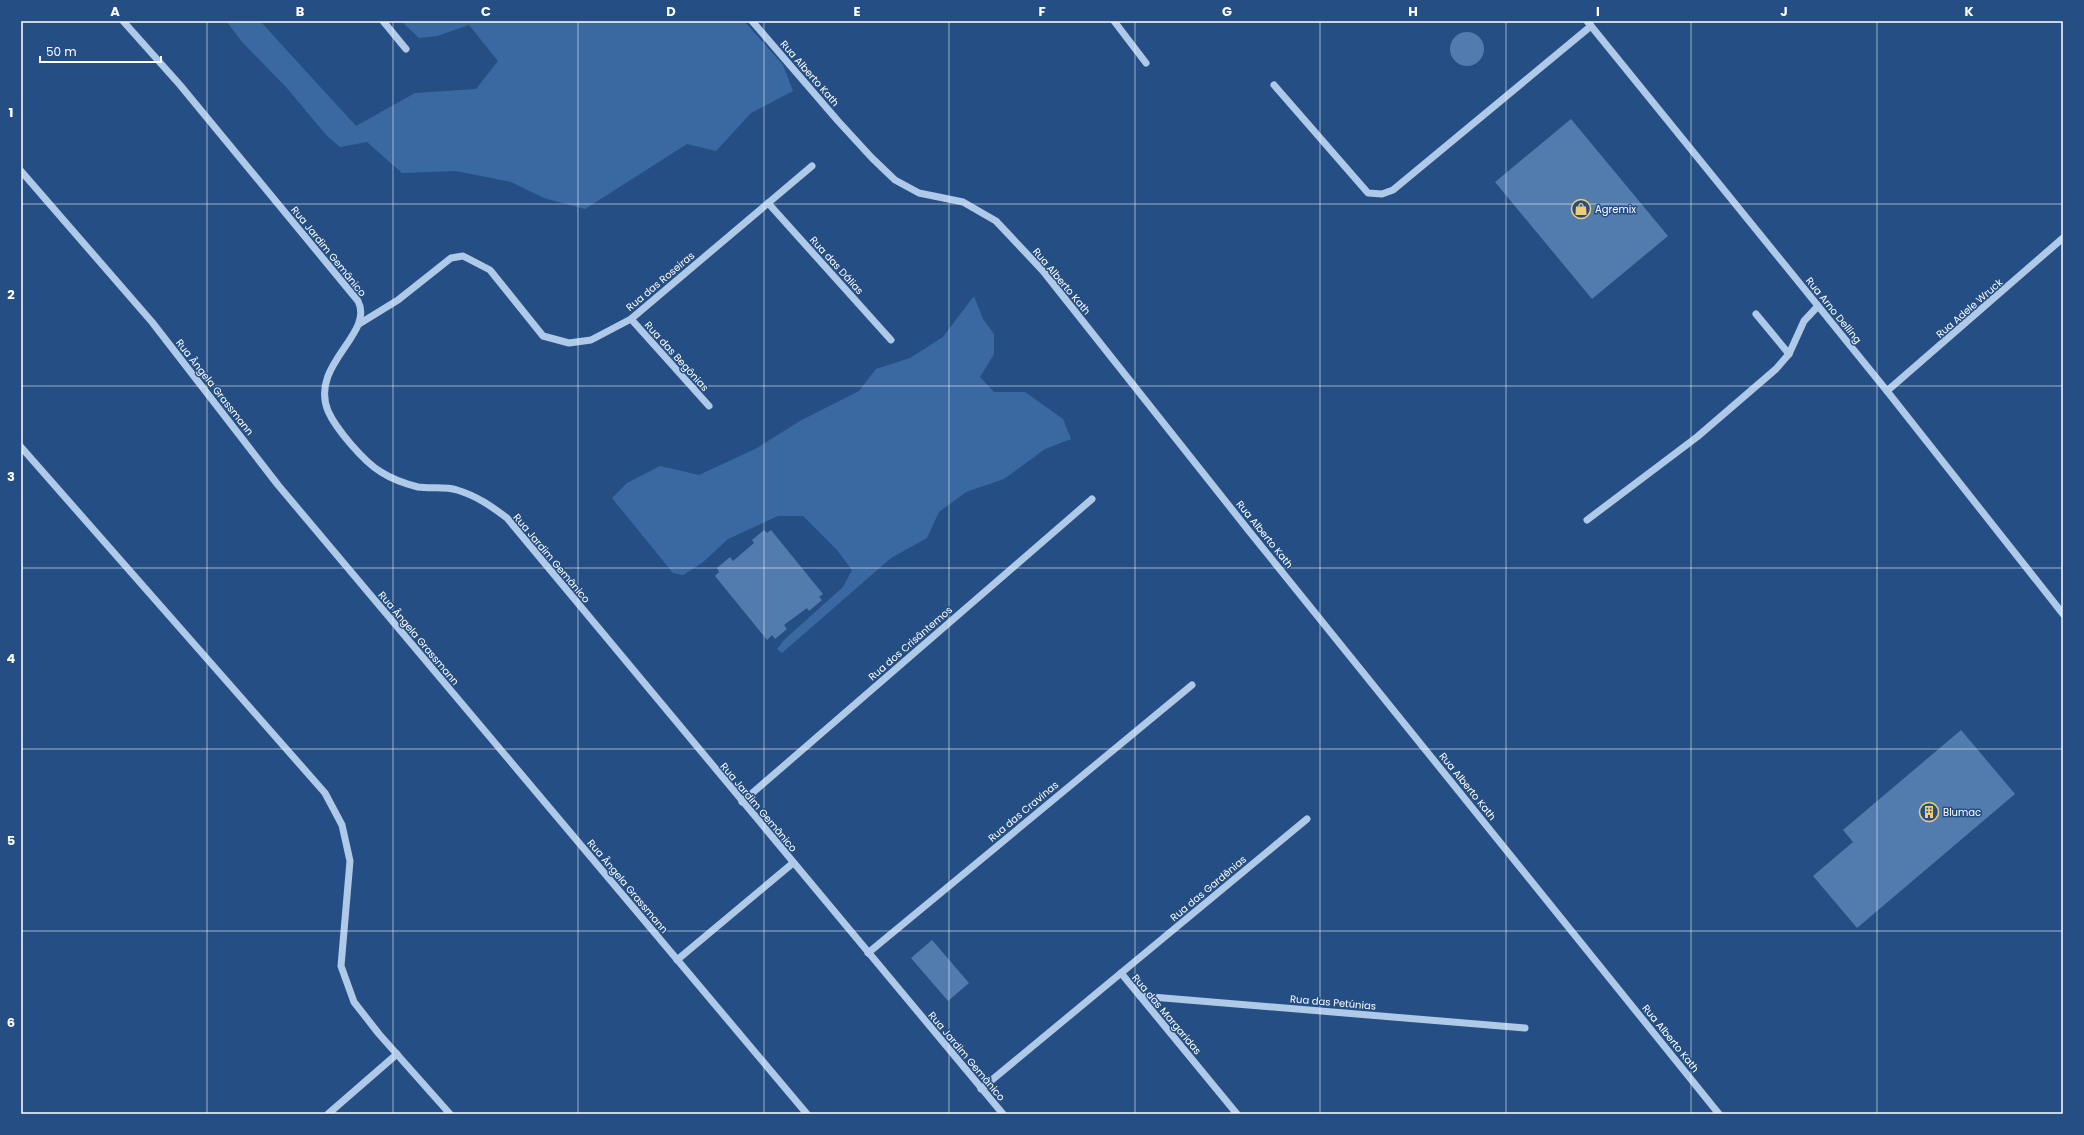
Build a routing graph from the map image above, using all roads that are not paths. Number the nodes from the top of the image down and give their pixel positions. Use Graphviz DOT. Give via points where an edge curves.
graph roads {
  1 [pos="123,21"];
  2 [pos="383,21"];
  3 [pos="752,21"];
  4 [pos="1114,21"];
  5 [pos="1589,24"];
  6 [pos="406,49"];
  7 [pos="1146,63"];
  8 [pos="1274,85"];
  9 [pos="812,166"];
  10 [pos="21,171"];
  11 [pos="768,203"];
  12 [pos="2063,238"];
  13 [pos="1818,306"];
  14 [pos="1756,314"];
  15 [pos="631,319"];
  16 [pos="359,324"];
  17 [pos="891,340"];
  18 [pos="1789,354"];
  19 [pos="1887,391"];
  20 [pos="709,406"];
  21 [pos="21,447"];
  22 [pos="1092,500"];
  23 [pos="1587,520"];
  24 [pos="2063,614"];
  25 [pos="1192,685"];
  26 [pos="742,802"];
  27 [pos="1307,819"];
  28 [pos="793,863"];
  29 [pos="868,953"];
  30 [pos="677,960"];
  31 [pos="1121,973"];
  32 [pos="1140,996"];
  33 [pos="1525,1028"];
  34 [pos="397,1054"];
  35 [pos="981,1089"];
  36 [pos="328,1114"];
  37 [pos="450,1114"];
  38 [pos="807,1114"];
  39 [pos="1003,1114"];
  40 [pos="1237,1114"];
  41 [pos="1720,1114"];
  1 -- 16 [label="street, Rua Jardim Gemânico" via="358,301 362,308"];
  2 -- 6 [label="street"];
  3 -- 41 [label="street, Rua Alberto Kath" via="872,158 895,180 919,193 964,202 996,221 1043,271 1249,531"];
  4 -- 7 [label="street"];
  5 -- 8 [label="street" via="1393,190 1382,194 1368,193"];
  5 -- 13 [label="street, Rua Arno Delling"];
  9 -- 11 [label="street, Rua das Roseiras"];
  10 -- 30 [label="street, Rua Ângela Grassmann" via="152,322 278,485"];
  11 -- 15 [label="street, Rua das Roseiras"];
  11 -- 17 [label="street, Rua das Dálias"];
  12 -- 19 [label="street, Rua Adele Wruck"];
  13 -- 18 [label="street" via="1804,320"];
  13 -- 19 [label="street, Rua Arno Delling"];
  14 -- 18 [label="street"];
  15 -- 16 [label="street, Rua das Roseiras" via="591,340 569,343 544,336 490,270 463,256 450,258 398,300"];
  15 -- 20 [label="street, Rua das Begônias"];
  16 -- 26 [label="street, Rua Jardim Gemânico" via="328,374 324,392 328,410 336,424 380,472 418,487 462,492 482,500 506,518"];
  18 -- 23 [label="street" via="1776,369 1697,437"];
  19 -- 24 [label="street, Rua Arno Delling"];
  21 -- 34 [label="street" via="325,793 342,825 350,861 341,966 354,1002"];
  22 -- 26 [label="street, Rua dos Crisântemos"];
  25 -- 29 [label="street, Rua das Cravinas"];
  26 -- 28 [label="street, Rua Jardim Gemânico"];
  27 -- 31 [label="street, Rua das Gardênias"];
  28 -- 29 [label="street, Rua Jardim Gemânico"];
  28 -- 30 [label="street"];
  29 -- 35 [label="street, Rua Jardim Gemânico"];
  30 -- 38 [label="street, Rua Ângela Grassmann"];
  31 -- 32 [label="street, Rua das Margaridas"];
  31 -- 35 [label="street, Rua das Margaridas"];
  32 -- 33 [label="street, Rua das Petúnias"];
  32 -- 40 [label="street, Rua das Margaridas"];
  34 -- 36 [label="street"];
  34 -- 37 [label="street"];
  35 -- 39 [label="street, Rua Jardim Gemânico"];
}
